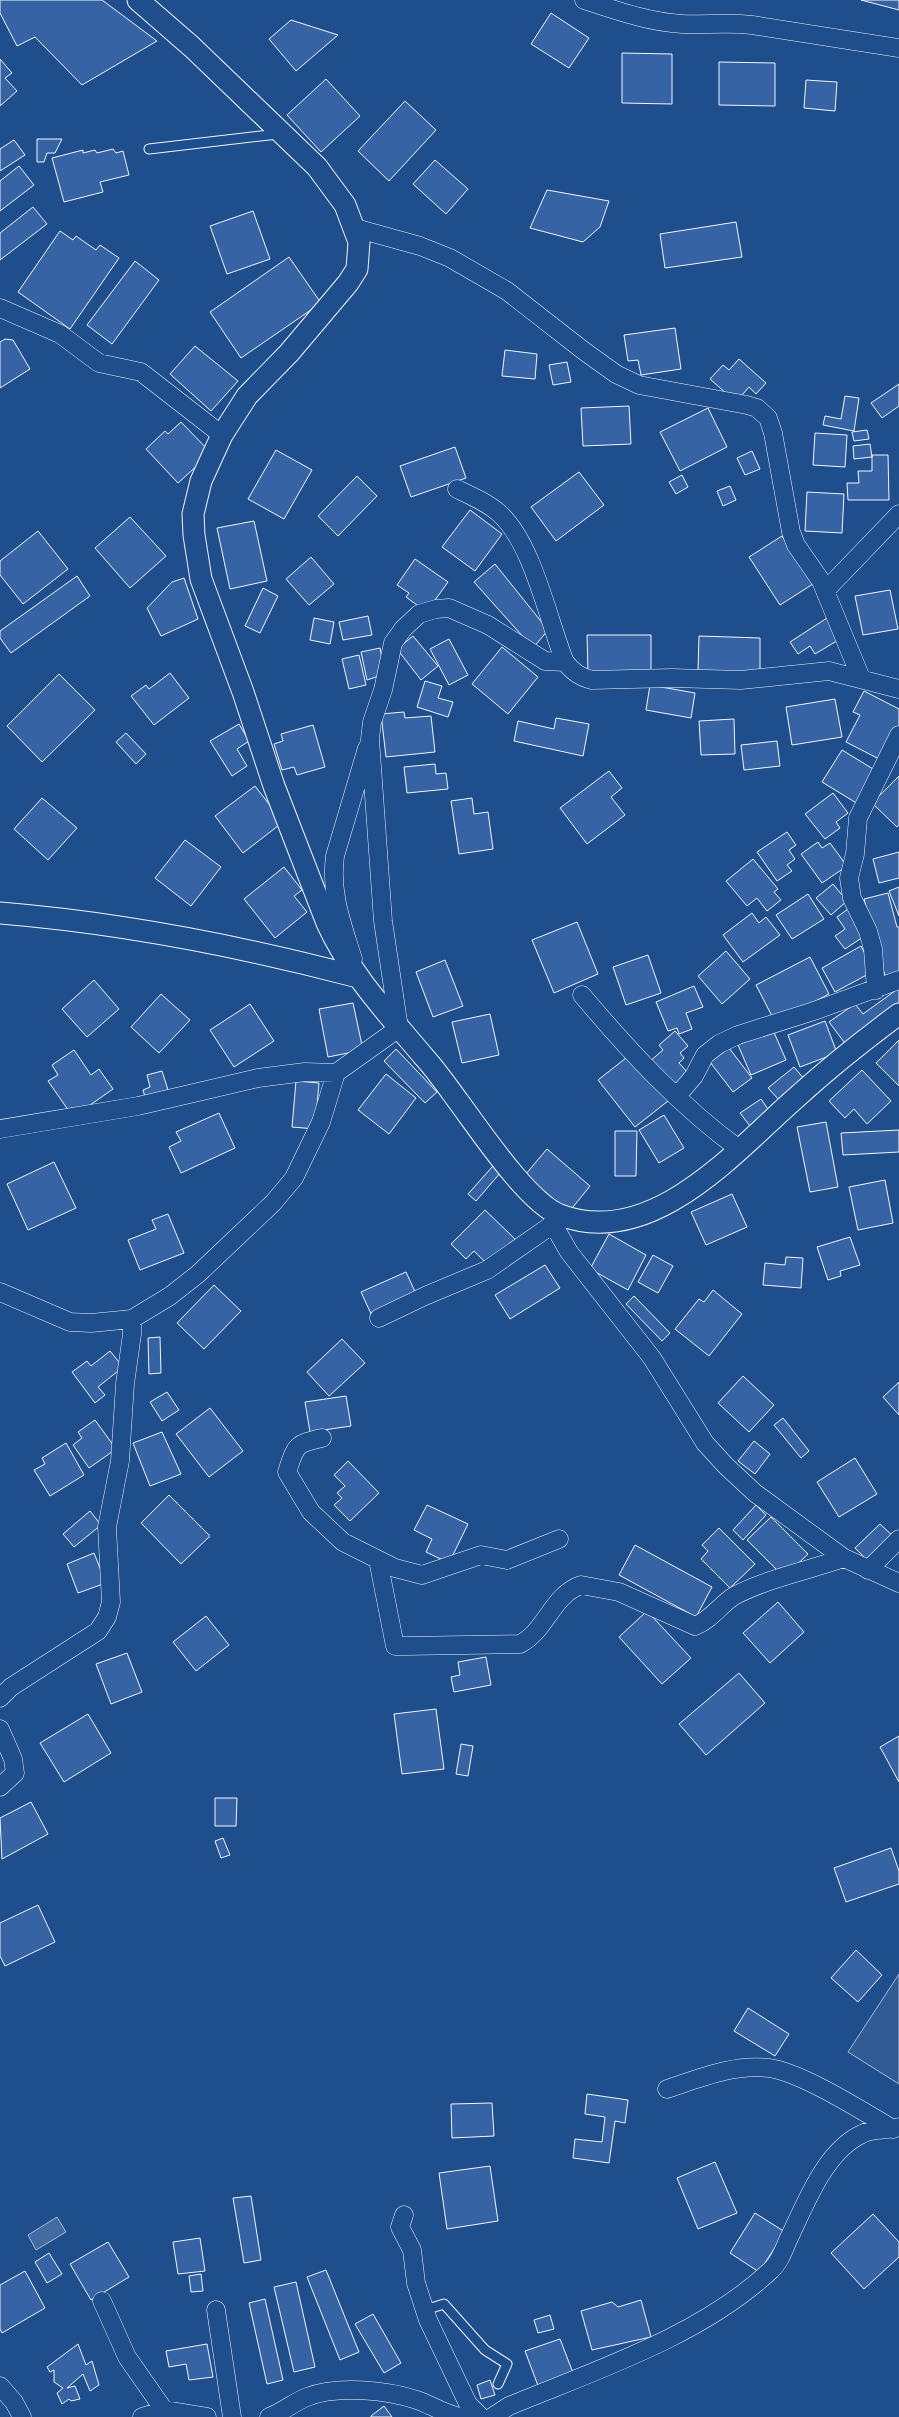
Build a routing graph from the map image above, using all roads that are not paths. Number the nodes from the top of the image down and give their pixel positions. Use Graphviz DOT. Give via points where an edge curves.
graph roads {
  1 [pos="138,0"];
  2 [pos="584,0"];
  3 [pos="899,48"];
  4 [pos="281,133"];
  5 [pos="149,148"];
  6 [pos="355,228"];
  7 [pos="0,308"];
  8 [pos="222,435"];
  9 [pos="457,489"];
  10 [pos="899,514"];
  11 [pos="826,591"];
  12 [pos="565,662"];
  13 [pos="861,678"];
  14 [pos="899,689"];
  15 [pos="899,735"];
  16 [pos="370,739"];
  17 [pos="0,913"];
  18 [pos="358,976"];
  19 [pos="899,980"];
  20 [pos="876,990"];
  21 [pos="582,995"];
  22 [pos="899,1014"];
  23 [pos="399,1028"];
  24 [pos="336,1073"];
  25 [pos="676,1096"];
  26 [pos="0,1129"];
  27 [pos="739,1149"];
  28 [pos="556,1219"];
  29 [pos="0,1292"];
  30 [pos="379,1318"];
  31 [pos="132,1319"];
  32 [pos="322,1438"];
  33 [pos="559,1539"];
  34 [pos="899,1539"];
  35 [pos="844,1558"];
  36 [pos="378,1560"];
  37 [pos="868,1570"];
  38 [pos="899,1583"];
  39 [pos="0,1698"];
  40 [pos="0,1729"];
  41 [pos="0,1787"];
  42 [pos="667,2089"];
  43 [pos="896,2128"];
  44 [pos="404,2215"];
  45 [pos="102,2301"];
  46 [pos="216,2310"];
  47 [pos="425,2310"];
  48 [pos="498,2384"];
  49 [pos="0,2386"];
  50 [pos="164,2410"];
  51 [pos="22,2417"];
  52 [pos="142,2417"];
  53 [pos="207,2417"];
  54 [pos="232,2417"];
  55 [pos="270,2417"];
  56 [pos="460,2417"];
  57 [pos="481,2417"];
  58 [pos="492,2417"];
  1 -- 4 [label="street"];
  2 -- 3 [label="street" via="662,21 744,24"];
  4 -- 5 [label="lane"];
  4 -- 6 [label="street" via="317,166 345,205"];
  6 -- 8 [label="street" via="359,256 357,269 289,353 247,396"];
  6 -- 11 [label="street" via="450,258 507,292 616,374 639,385 747,405 763,411 773,434 791,532"];
  7 -- 8 [label="street" via="60,334 99,363 141,372"];
  8 -- 18 [label="street" via="194,499 194,535 201,579 274,786 327,923"];
  9 -- 12 [label="street" via="501,514 514,530 530,561"];
  10 -- 11 [label="street"];
  11 -- 13 [label="street"];
  12 -- 13 [label="street" via="572,672 592,680 741,680 782,678 819,671"];
  12 -- 16 [label="street" via="545,661 488,625 449,608 419,614 402,629 393,643"];
  13 -- 14 [label="street"];
  15 -- 20 [label="street" via="858,818 849,878 852,898 873,949"];
  16 -- 18 [label="street" via="335,856 333,874 338,910"];
  16 -- 23 [label="street" via="383,921"];
  17 -- 18 [label="street" via="159,932 249,949"];
  18 -- 23 [label="street"];
  19 -- 20 [label="street"];
  20 -- 25 [label="street" via="719,1044 705,1055 694,1076"];
  21 -- 25 [label="street"];
  22 -- 27 [label="street" via="860,1043"];
  23 -- 24 [label="street"];
  23 -- 28 [label="street" via="530,1192"];
  24 -- 26 [label="street" via="305,1072 258,1078 129,1108"];
  24 -- 31 [label="street" via="321,1122 306,1156 273,1203 198,1274"];
  25 -- 27 [label="street"];
  27 -- 28 [label="street" via="676,1199 659,1208 626,1219 608,1221"];
  28 -- 30 [label="street" via="487,1270"];
  28 -- 35 [label="street" via="569,1252 652,1358 705,1443 755,1493"];
  29 -- 31 [label="street" via="70,1322"];
  31 -- 39 [label="street" via="120,1461 107,1527 111,1602 106,1617 98,1631 11,1687"];
  32 -- 36 [label="street" via="301,1443 287,1472 311,1512 343,1542"];
  33 -- 36 [label="street" via="507,1560 481,1555 422,1575"];
  34 -- 37 [label="street"];
  35 -- 36 [label="street" via="743,1592 695,1626 619,1592 581,1585 562,1595 529,1639 520,1644 406,1646 394,1646"];
  35 -- 37 [label="street"];
  37 -- 38 [label="street"];
  40 -- 41 [label="street" via="15,1766 15,1773"];
  42 -- 43 [label="street" via="724,2071 770,2068 795,2076"];
  43 -- 58 [label="street" via="864,2133 846,2144 807,2199 780,2258 757,2282 679,2333 646,2350 509,2406"];
  44 -- 47 [label="street" via="400,2227 412,2250 416,2283"];
  45 -- 50 [label="street" via="127,2357"];
  46 -- 54 [label="street"];
  47 -- 48 [label="lane" via="444,2304 485,2350 507,2364"];
  47 -- 57 [label="street" via="450,2370 468,2404"];
  49 -- 51 [label="street"];
  50 -- 52 [label="street"];
  50 -- 53 [label="street"];
  55 -- 56 [label="street" via="305,2397 344,2389 418,2400"];
}
